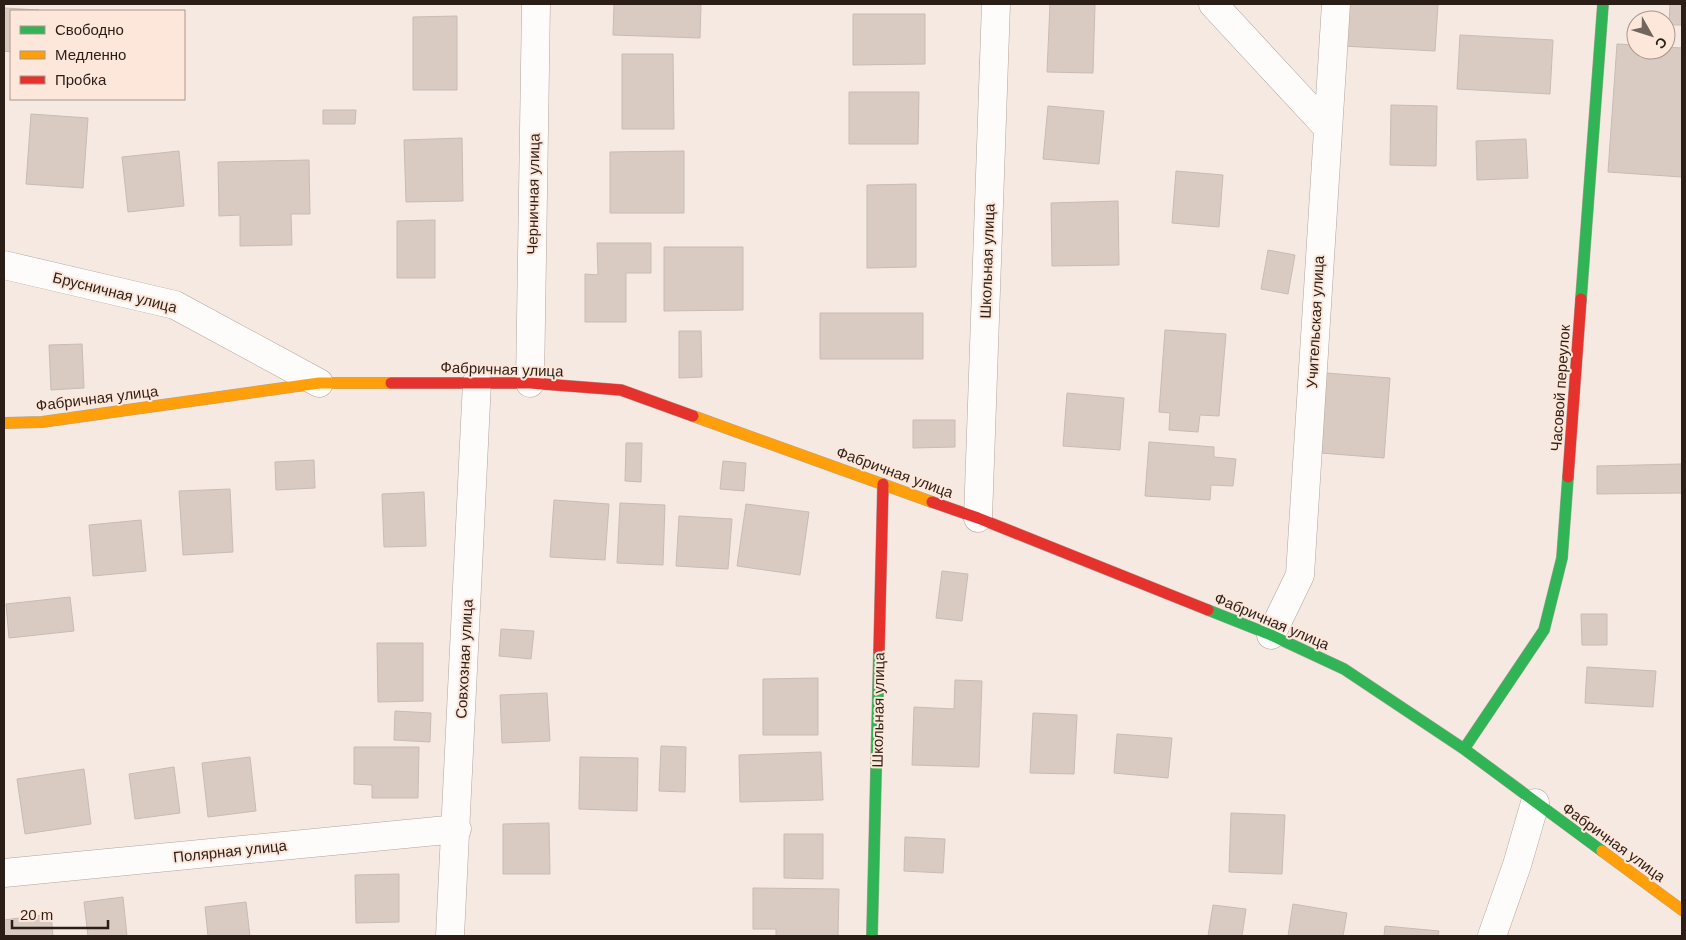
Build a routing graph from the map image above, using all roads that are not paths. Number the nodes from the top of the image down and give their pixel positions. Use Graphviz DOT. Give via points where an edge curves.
graph roads {
  1 [pos="536,4"];
  2 [pos="996,4"];
  3 [pos="1213,4"];
  4 [pos="1336,4"];
  5 [pos="1603,4"];
  6 [pos="1327,127"];
  7 [pos="4,265"];
  8 [pos="478,382"];
  9 [pos="320,383"];
  10 [pos="530,383"];
  11 [pos="4,422"];
  12 [pos="883,484"];
  13 [pos="978,518"];
  14 [pos="1271,634"];
  15 [pos="1464,749"];
  16 [pos="1535,802"];
  17 [pos="456,829"];
  18 [pos="4,873"];
  19 [pos="1682,910"];
  20 [pos="450,936"];
  21 [pos="872,936"];
  22 [pos="1492,936"];
  1 -- 10 [label="street, Черничная улица"];
  2 -- 13 [label="street, Школьная улица"];
  3 -- 6 [label="street"];
  4 -- 6 [label="street, Учительская улица"];
  5 -- 15 [label="street, Часовой переулок" via="1562,558 1544,630"];
  6 -- 14 [label="street, Учительская улица" via="1300,575"];
  7 -- 9 [label="street, Брусничная улица" via="175,305"];
  8 -- 9 [label="street, Фабричная улица"];
  8 -- 10 [label="street, Фабричная улица"];
  8 -- 17 [label="street, Совхозная улица"];
  9 -- 11 [label="street, Фабричная улица" via="42,422"];
  10 -- 12 [label="street, Фабричная улица" via="621,390"];
  12 -- 13 [label="street, Фабричная улица"];
  12 -- 21 [label="street, Школьная улица"];
  13 -- 14 [label="street, Фабричная улица"];
  14 -- 15 [label="street, Фабричная улица" via="1344,669"];
  15 -- 16 [label="street, Фабричная улица"];
  16 -- 19 [label="street, Фабричная улица"];
  16 -- 22 [label="street" via="1518,864"];
  17 -- 18 [label="street, Полярная улица"];
  17 -- 20 [label="street, Совхозная улица"];
}
